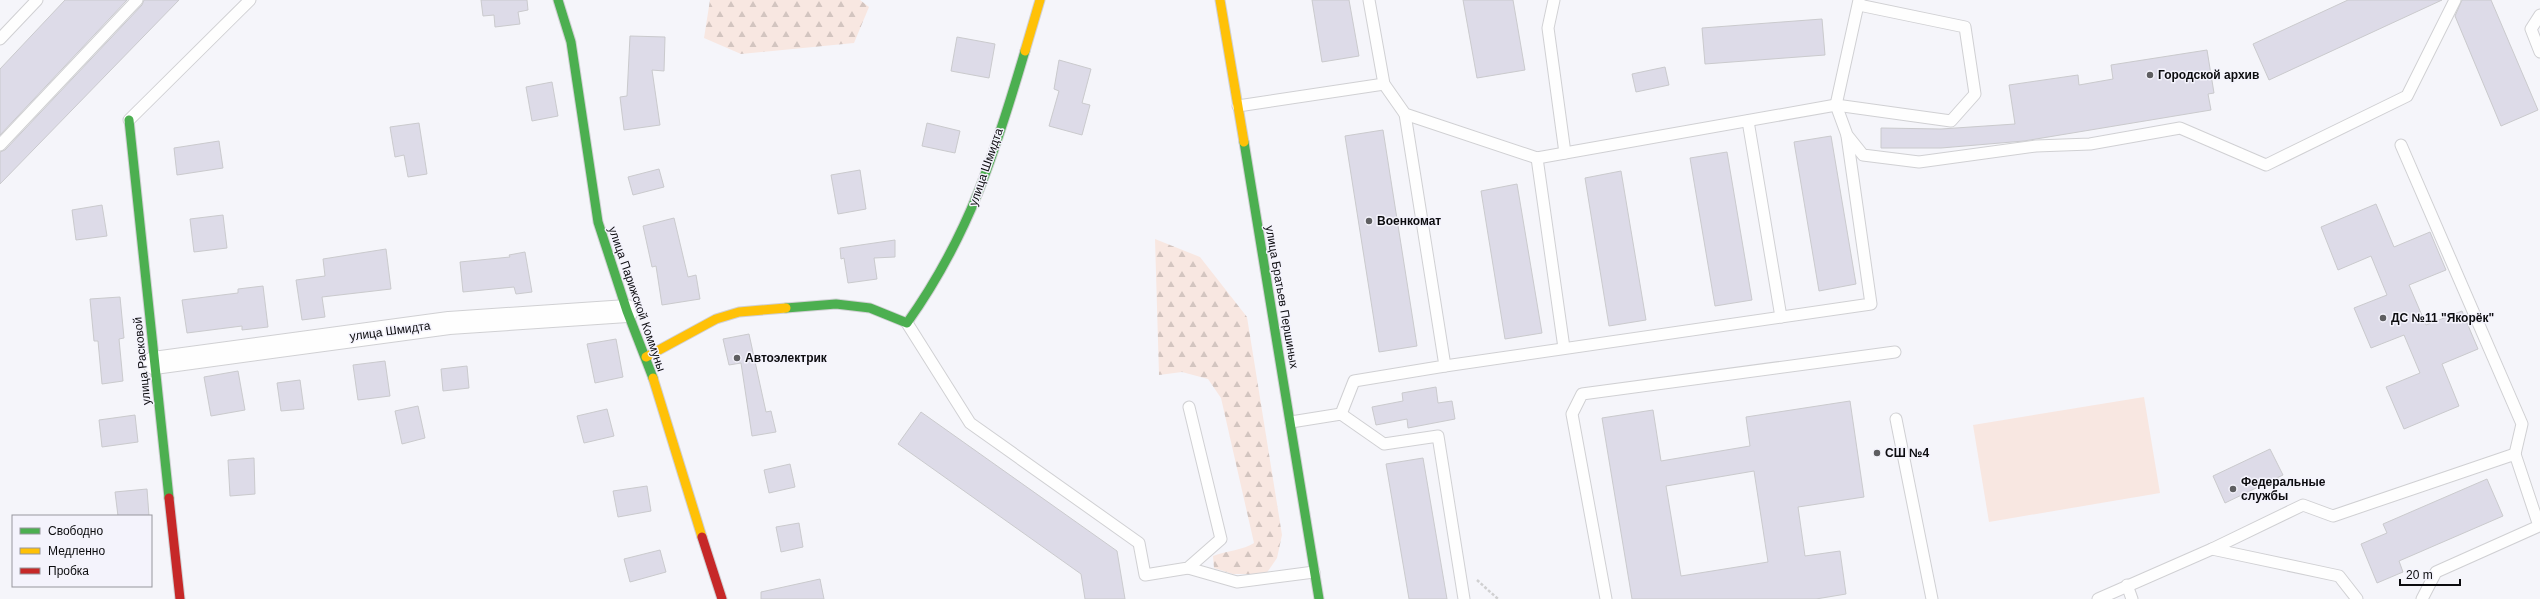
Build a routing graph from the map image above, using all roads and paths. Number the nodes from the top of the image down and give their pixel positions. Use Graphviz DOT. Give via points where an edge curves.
graph roads {
  1 [pos="37,0"];
  2 [pos="137,0"];
  3 [pos="250,0"];
  4 [pos="558,0"];
  5 [pos="1025,0"];
  6 [pos="1040,0"];
  7 [pos="1220,0"];
  8 [pos="1369,0"];
  9 [pos="1554,0"];
  10 [pos="2455,0"];
  11 [pos="1859,3"];
  12 [pos="2540,16"];
  13 [pos="0,39"];
  14 [pos="2540,52"];
  15 [pos="1384,84"];
  16 [pos="1836,105"];
  17 [pos="1238,106"];
  18 [pos="1405,114"];
  19 [pos="129,120"];
  20 [pos="1748,121"];
  21 [pos="1847,134"];
  22 [pos="0,145"];
  23 [pos="2401,145"];
  24 [pos="1564,153"];
  25 [pos="1537,158"];
  26 [pos="626,311"];
  27 [pos="1781,317"];
  28 [pos="907,322"];
  29 [pos="1564,348"];
  30 [pos="1895,352"];
  31 [pos="646,357"];
  32 [pos="154,362"];
  33 [pos="1445,366"];
  34 [pos="1189,407"];
  35 [pos="1341,414"];
  36 [pos="1896,419"];
  37 [pos="1290,422"];
  38 [pos="2515,454"];
  39 [pos="2540,527"];
  40 [pos="2212,550"];
  41 [pos="1188,568"];
  42 [pos="1314,572"];
  43 [pos="2127,586"];
  44 [pos="180,599"];
  45 [pos="722,599"];
  46 [pos="1319,599"];
  47 [pos="1464,599"];
  48 [pos="1606,599"];
  49 [pos="1932,599"];
  50 [pos="2098,599"];
  51 [pos="2132,599"];
  52 [pos="2357,599"];
  53 [pos="2422,599"];
  1 -- 13 [label="lane"];
  2 -- 22 [label="lane"];
  3 -- 19 [label="lane"];
  4 -- 26 [label="street, улица Парижской Коммуны" via="571,42 598,222"];
  5 -- 6 [label="lane"];
  6 -- 28 [label="street, улица Шмидта" via="979,196 928,296"];
  7 -- 17 [label="street, улица Братьев Першиных"];
  8 -- 15 [label="lane"];
  9 -- 24 [label="lane" via="1548,28"];
  10 -- 21 [label="lane" via="2407,96 2266,165 2180,128 2090,144 2036,146 1919,162 1863,155"];
  11 -- 16 [label="lane"];
  11 -- 16 [label="lane" via="1965,27 1975,94 1951,121"];
  12 -- 14 [label="lane" via="2531,29"];
  15 -- 17 [label="lane"];
  15 -- 18 [label="lane"];
  16 -- 20 [label="lane"];
  16 -- 21 [label="lane"];
  17 -- 37 [label="street, улица Братьев Першиных"];
  18 -- 25 [label="lane"];
  18 -- 33 [label="lane"];
  19 -- 32 [label="street, улица Расковой"];
  20 -- 24 [label="lane"];
  20 -- 27 [label="lane"];
  21 -- 27 [label="lane" via="1871,304"];
  23 -- 38 [label="lane" via="2522,424"];
  24 -- 25 [label="lane"];
  25 -- 29 [label="lane"];
  26 -- 31 [label="street, улица Парижской Коммуны"];
  26 -- 32 [label="street, улица Шмидта" via="449,323"];
  27 -- 29 [label="lane"];
  28 -- 31 [label="street" via="870,308 836,304 739,312 716,319"];
  28 -- 41 [label="lane" via="970,423 1139,543 1145,575"];
  29 -- 33 [label="lane"];
  30 -- 48 [label="lane" via="1582,394 1572,414"];
  31 -- 45 [label="street, улица Парижской Коммуны"];
  32 -- 44 [label="street, улица Расковой"];
  33 -- 35 [label="lane" via="1354,380"];
  34 -- 41 [label="lane" via="1221,539"];
  35 -- 37 [label="lane"];
  35 -- 47 [label="lane" via="1384,444 1438,436"];
  36 -- 49 [label="lane"];
  37 -- 42 [label="street, улица Братьев Першиных"];
  38 -- 39 [label="lane"];
  38 -- 40 [label="lane" via="2333,516 2302,505"];
  39 -- 53 [label="lane" via="2436,572"];
  40 -- 43 [label="lane"];
  40 -- 52 [label="lane" via="2339,576"];
  41 -- 42 [label="lane" via="1237,582"];
  42 -- 46 [label="street, улица Братьев Першиных"];
  43 -- 50 [label="lane"];
  43 -- 51 [label="lane"];
}
